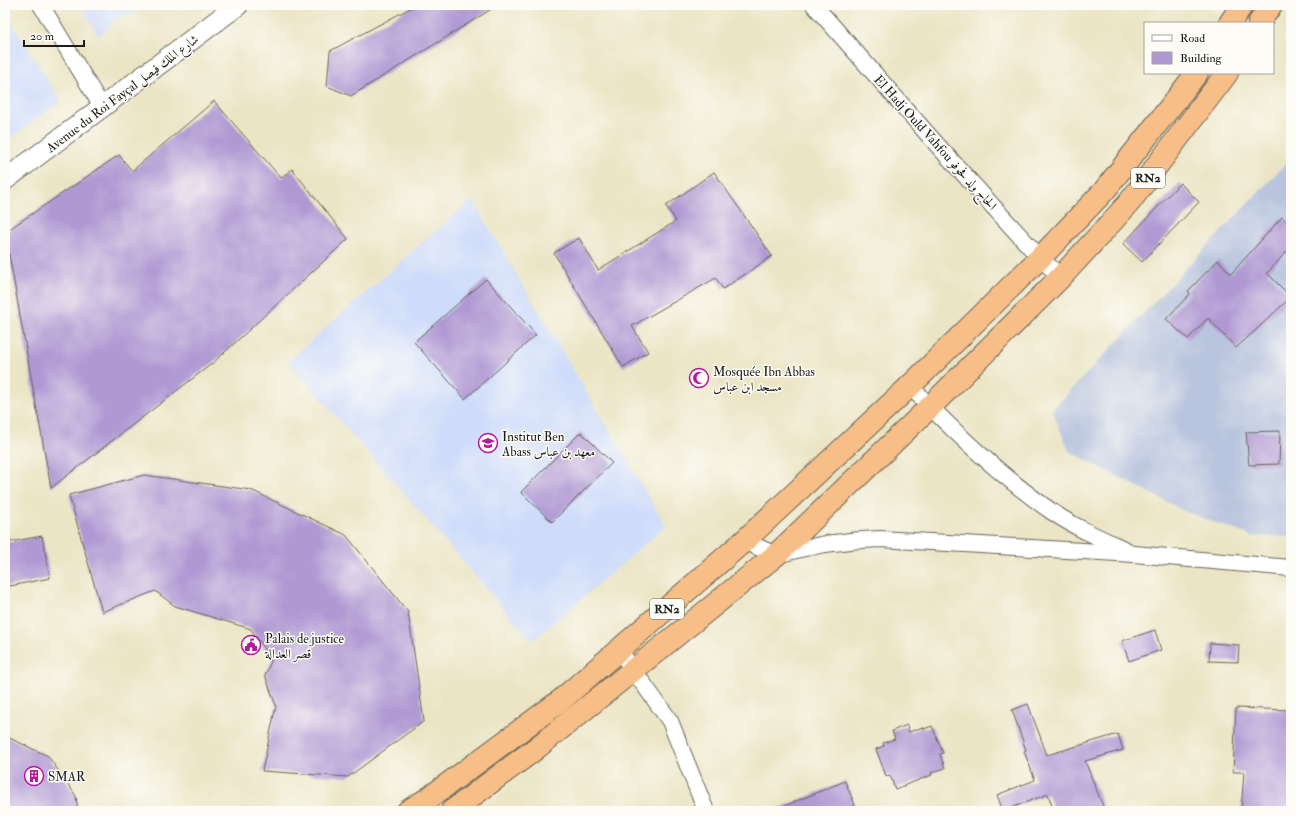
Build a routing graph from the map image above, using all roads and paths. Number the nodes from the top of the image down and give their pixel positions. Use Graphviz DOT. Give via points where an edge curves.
graph roads {
  1 [pos="41,5"];
  2 [pos="238,5"];
  3 [pos="814,5"];
  4 [pos="1242,5"];
  5 [pos="1271,5"];
  6 [pos="1231,22"];
  7 [pos="1260,22"];
  8 [pos="1196,74"];
  9 [pos="1226,74"];
  10 [pos="102,107"];
  11 [pos="5,180"];
  12 [pos="1040,258"];
  13 [pos="1061,277"];
  14 [pos="910,386"];
  15 [pos="930,407"];
  16 [pos="744,541"];
  17 [pos="1134,554"];
  18 [pos="776,556"];
  19 [pos="1291,568"];
  20 [pos="619,650"];
  21 [pos="634,670"];
  22 [pos="408,811"];
  23 [pos="452,811"];
  24 [pos="706,811"];
  1 -- 10 [label="street"];
  2 -- 10 [label="street, Avenue du Roi Fayçal شارع الملك فيصل"];
  3 -- 12 [label="street, El Hadj Ould Vahfou الحاج ولد فحوفو"];
  4 -- 6 [label="highway"];
  5 -- 7 [label="highway"];
  8 -- 12 [label="highway, RN2" via="1104,192"];
  9 -- 13 [label="highway, RN2" via="1128,204"];
  10 -- 11 [label="street, Avenue du Roi Fayçal شارع الملك فيصل"];
  12 -- 13 [label="street, El Hadj Ould Vahfou الحاج ولد فحوفو"];
  12 -- 14 [label="highway, RN2"];
  13 -- 15 [label="highway, RN2"];
  14 -- 15 [label="street"];
  14 -- 16 [label="highway, RN2"];
  15 -- 17 [label="street" via="1012,482 1051,511 1084,531"];
  15 -- 18 [label="highway, RN2"];
  16 -- 18 [label="street"];
  16 -- 20 [label="highway, RN2"];
  17 -- 18 [label="street" via="880,539 846,540 810,546"];
  17 -- 19 [label="street"];
  18 -- 21 [label="highway, RN2"];
  20 -- 21 [label="street"];
  20 -- 22 [label="highway, RN2" via="560,701"];
  21 -- 23 [label="highway, RN2"];
  21 -- 24 [label="street" via="670,721"];
}
